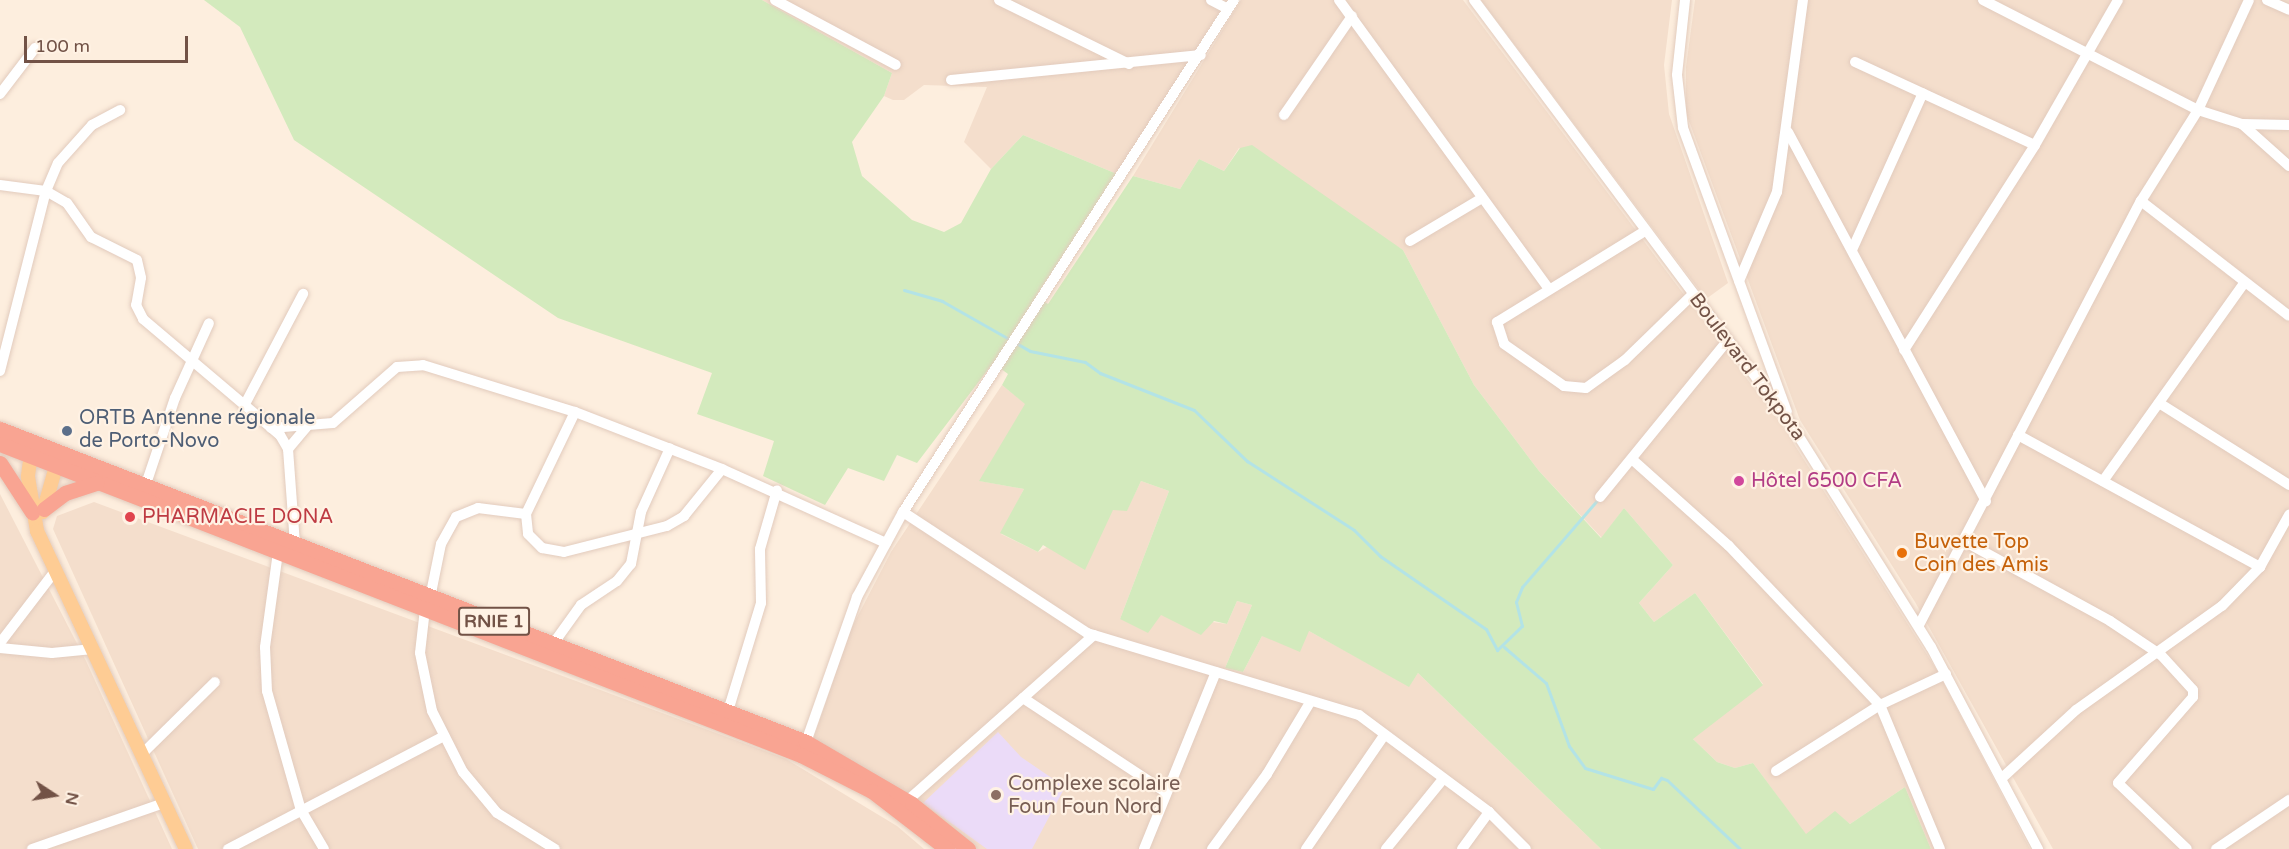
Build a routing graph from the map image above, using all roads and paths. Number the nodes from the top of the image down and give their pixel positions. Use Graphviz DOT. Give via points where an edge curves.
graph roads {
  1 [pos="775,0"];
  2 [pos="999,0"];
  3 [pos="1211,0"];
  4 [pos="1339,0"];
  5 [pos="1474,0"];
  6 [pos="1685,0"];
  7 [pos="1803,0"];
  8 [pos="1983,0"];
  9 [pos="2118,0"];
  10 [pos="2249,0"];
  11 [pos="2267,0"];
  12 [pos="1231,4"];
  13 [pos="2289,10"];
  14 [pos="1352,16"];
  15 [pos="35,48"];
  16 [pos="1201,55"];
  17 [pos="2088,55"];
  18 [pos="1855,62"];
  19 [pos="1130,64"];
  20 [pos="896,65"];
  21 [pos="951,80"];
  22 [pos="1923,93"];
  23 [pos="0,94"];
  24 [pos="120,110"];
  25 [pos="2198,110"];
  26 [pos="1284,115"];
  27 [pos="2242,124"];
  28 [pos="2289,124"];
  29 [pos="1788,132"];
  30 [pos="2035,145"];
  31 [pos="2289,166"];
  32 [pos="0,185"];
  33 [pos="45,191"];
  34 [pos="1482,198"];
  35 [pos="2141,201"];
  36 [pos="1645,231"];
  37 [pos="1410,241"];
  38 [pos="1852,250"];
  39 [pos="1739,281"];
  40 [pos="2244,283"];
  41 [pos="1549,289"];
  42 [pos="303,294"];
  43 [pos="1693,294"];
  44 [pos="2289,316"];
  45 [pos="209,322"];
  46 [pos="1728,340"];
  47 [pos="3,348"];
  48 [pos="1904,350"];
  49 [pos="192,366"];
  50 [pos="0,371"];
  51 [pos="2159,403"];
  52 [pos="244,406"];
  53 [pos="575,412"];
  54 [pos="310,423"];
  55 [pos="1791,424"];
  56 [pos="272,428"];
  57 [pos="0,429"];
  58 [pos="2018,435"];
  59 [pos="0,444"];
  60 [pos="670,448"];
  61 [pos="288,449"];
  62 [pos="31,451"];
  63 [pos="59,454"];
  64 [pos="1634,461"];
  65 [pos="0,463"];
  66 [pos="722,468"];
  67 [pos="56,469"];
  68 [pos="2103,481"];
  69 [pos="96,483"];
  70 [pos="2289,485"];
  71 [pos="145,487"];
  72 [pos="777,490"];
  73 [pos="1600,497"];
  74 [pos="1986,501"];
  75 [pos="38,511"];
  76 [pos="903,512"];
  77 [pos="526,514"];
  78 [pos="2289,515"];
  79 [pos="636,533"];
  80 [pos="1964,541"];
  81 [pos="886,543"];
  82 [pos="295,545"];
  83 [pos="278,552"];
  84 [pos="2260,567"];
  85 [pos="56,571"];
  86 [pos="427,603"];
  87 [pos="1919,625"];
  88 [pos="1094,635"];
  89 [pos="0,643"];
  90 [pos="553,644"];
  91 [pos="0,648"];
  92 [pos="93,649"];
  93 [pos="2161,655"];
  94 [pos="1216,672"];
  95 [pos="1946,674"];
  96 [pos="215,682"];
  97 [pos="1023,698"];
  98 [pos="1309,704"];
  99 [pos="1880,705"];
  100 [pos="728,711"];
  101 [pos="444,736"];
  102 [pos="1383,737"];
  103 [pos="806,742"];
  104 [pos="142,753"];
  105 [pos="1776,771"];
  106 [pos="2002,778"];
  107 [pos="1443,779"];
  108 [pos="1164,791"];
  109 [pos="2289,800"];
  110 [pos="907,801"];
  111 [pos="164,803"];
  112 [pos="301,810"];
  113 [pos="1490,812"];
  114 [pos="32,849"];
  115 [pos="186,849"];
  116 [pos="228,849"];
  117 [pos="324,849"];
  118 [pos="555,849"];
  119 [pos="947,849"];
  120 [pos="968,849"];
  121 [pos="1144,849"];
  122 [pos="1212,849"];
  123 [pos="1306,849"];
  124 [pos="1386,849"];
  125 [pos="1462,849"];
  126 [pos="1526,849"];
  127 [pos="1940,849"];
  128 [pos="2038,849"];
  129 [pos="2187,849"];
  130 [pos="2216,849"];
  1 -- 20 [label="street"];
  2 -- 19 [label="street"];
  3 -- 12 [label="street"];
  4 -- 14 [label="street"];
  5 -- 36 [label="street, Boulevard Tokpota"];
  6 -- 39 [label="street" via="1678,105"];
  7 -- 29 [label="street"];
  8 -- 17 [label="street"];
  9 -- 17 [label="street"];
  10 -- 25 [label="street"];
  11 -- 13 [label="street"];
  12 -- 16 [label="street"];
  14 -- 26 [label="street"];
  14 -- 34 [label="street"];
  15 -- 23 [label="street"];
  16 -- 19 [label="street"];
  16 -- 76 [label="street" via="999,371"];
  17 -- 25 [label="street"];
  17 -- 30 [label="street"];
  18 -- 22 [label="street"];
  19 -- 21 [label="street"];
  22 -- 30 [label="street"];
  22 -- 38 [label="street"];
  24 -- 33 [label="street" via="73,144"];
  25 -- 27 [label="street"];
  25 -- 35 [label="street"];
  27 -- 28 [label="street"];
  27 -- 31 [label="street"];
  29 -- 38 [label="street"];
  29 -- 39 [label="street" via="1778,192"];
  30 -- 48 [label="street"];
  32 -- 33 [label="street"];
  33 -- 47 [label="street"];
  33 -- 49 [label="street" via="75,209 91,237 137,260 139,313"];
  34 -- 37 [label="street"];
  34 -- 41 [label="street"];
  35 -- 40 [label="street"];
  35 -- 58 [label="street"];
  36 -- 41 [label="street"];
  36 -- 43 [label="street, Boulevard Tokpota"];
  38 -- 48 [label="street"];
  39 -- 55 [label="street"];
  40 -- 44 [label="street"];
  40 -- 51 [label="street"];
  41 -- 43 [label="street" via="1496,327 1516,356 1574,390 1626,360"];
  42 -- 52 [label="street"];
  43 -- 46 [label="street, Boulevard Tokpota"];
  45 -- 49 [label="street"];
  46 -- 55 [label="street, Boulevard Tokpota"];
  46 -- 64 [label="street"];
  47 -- 50 [label="street"];
  48 -- 74 [label="street"];
  49 -- 52 [label="street"];
  49 -- 71 [label="street" via="175,398"];
  51 -- 68 [label="street"];
  51 -- 70 [label="street"];
  52 -- 56 [label="street"];
  53 -- 54 [label="street" via="410,362 397,367 340,420"];
  53 -- 60 [label="street"];
  53 -- 77 [label="street"];
  54 -- 56 [label="street"];
  54 -- 61 [label="street"];
  55 -- 87 [label="street, Boulevard Tokpota"];
  56 -- 61 [label="street"];
  57 -- 62 [label="highway, RNIE 1"];
  58 -- 68 [label="street"];
  58 -- 74 [label="street"];
  59 -- 62 [label="highway, RNIE 1"];
  60 -- 66 [label="street"];
  60 -- 79 [label="street"];
  61 -- 82 [label="street"];
  62 -- 63 [label="highway, RNIE 1"];
  62 -- 67 [label="highway, RNIE 1"];
  62 -- 75 [label="main road"];
  63 -- 67 [label="main road"];
  63 -- 71 [label="highway, RNIE 1"];
  64 -- 73 [label="street"];
  64 -- 99 [label="street" via="1729,546"];
  65 -- 75 [label="highway"];
  66 -- 72 [label="street"];
  66 -- 79 [label="street" via="684,516"];
  67 -- 69 [label="highway, RNIE 1"];
  67 -- 75 [label="main road"];
  68 -- 84 [label="street"];
  69 -- 75 [label="highway" via="65,493"];
  69 -- 83 [label="highway, RNIE 1"];
  71 -- 82 [label="highway, RNIE 1"];
  72 -- 81 [label="street"];
  72 -- 100 [label="street" via="760,549 761,603"];
  74 -- 80 [label="street"];
  75 -- 85 [label="main road" via="37,531"];
  76 -- 81 [label="street"];
  76 -- 88 [label="street" via="1047,610"];
  77 -- 79 [label="street" via="534,542 554,552"];
  77 -- 86 [label="street" via="478,508 456,517 443,536"];
  78 -- 84 [label="street"];
  79 -- 90 [label="street" via="631,564 617,581 582,605"];
  80 -- 87 [label="street"];
  80 -- 93 [label="street"];
  81 -- 103 [label="street" via="836,647"];
  82 -- 86 [label="highway, RNIE 1"];
  83 -- 86 [label="highway, RNIE 1"];
  83 -- 112 [label="street" via="265,647 266,680"];
  84 -- 93 [label="street" via="2222,606"];
  85 -- 89 [label="street"];
  85 -- 92 [label="main road"];
  86 -- 90 [label="highway, RNIE 1"];
  86 -- 101 [label="street" via="420,653 432,711"];
  86 -- 119 [label="highway, RNIE 1" via="801,755 872,791"];
  87 -- 95 [label="street, Boulevard Tokpota"];
  88 -- 94 [label="street"];
  88 -- 97 [label="street"];
  90 -- 100 [label="highway, RNIE 1"];
  91 -- 92 [label="street" via="52,653"];
  92 -- 104 [label="main road"];
  93 -- 106 [label="street" via="2076,710"];
  93 -- 129 [label="street" via="2193,690 2193,698 2118,783"];
  94 -- 98 [label="street"];
  94 -- 108 [label="street"];
  95 -- 99 [label="street"];
  95 -- 106 [label="street, Boulevard Tokpota"];
  96 -- 104 [label="street"];
  97 -- 108 [label="street"];
  97 -- 110 [label="street"];
  98 -- 102 [label="street" via="1359,715"];
  98 -- 122 [label="street" via="1267,774"];
  99 -- 105 [label="street"];
  99 -- 127 [label="street"];
  100 -- 103 [label="highway, RNIE 1"];
  101 -- 112 [label="street"];
  101 -- 118 [label="street" via="484,800"];
  102 -- 107 [label="street"];
  102 -- 123 [label="street"];
  103 -- 110 [label="highway, RNIE 1"];
  104 -- 111 [label="main road"];
  106 -- 128 [label="street, Boulevard Tokpota"];
  107 -- 113 [label="street"];
  107 -- 124 [label="street"];
  108 -- 121 [label="street"];
  109 -- 130 [label="street"];
  110 -- 120 [label="highway, RNIE 1"];
  111 -- 114 [label="street"];
  111 -- 115 [label="main road"];
  112 -- 116 [label="street"];
  112 -- 117 [label="street"];
  113 -- 125 [label="street"];
  113 -- 126 [label="street"];
}
